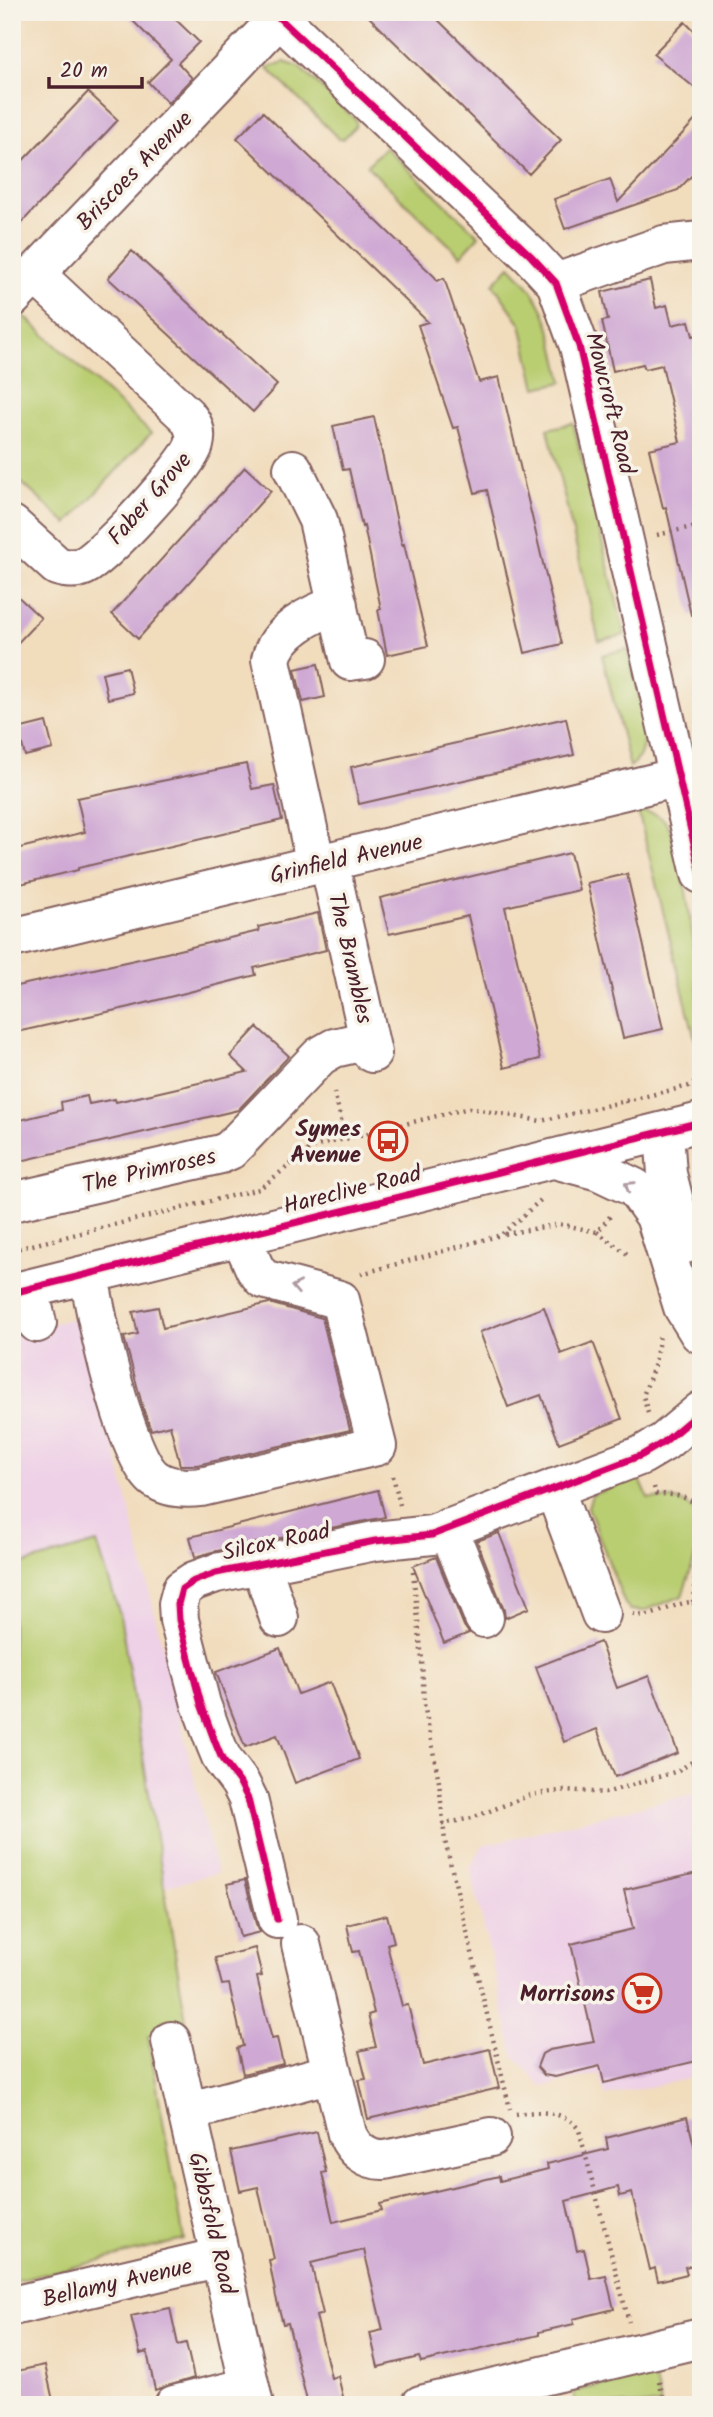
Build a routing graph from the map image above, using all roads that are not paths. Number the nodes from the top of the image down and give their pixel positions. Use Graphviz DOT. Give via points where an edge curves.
graph roads {
  1 [pos="279,14"];
  2 [pos="701,241"];
  3 [pos="556,283"];
  4 [pos="24,286"];
  5 [pos="293,469"];
  6 [pos="12,525"];
  7 [pos="338,605"];
  8 [pos="365,659"];
  9 [pos="680,777"];
  10 [pos="322,864"];
  11 [pos="701,874"];
  12 [pos="12,938"];
  13 [pos="371,1047"];
  14 [pos="701,1122"];
  15 [pos="664,1132"];
  16 [pos="551,1177"];
  17 [pos="12,1202"];
  18 [pos="241,1237"];
  19 [pos="89,1275"];
  20 [pos="26,1302"];
  21 [pos="700,1336"];
  22 [pos="701,1412"];
  23 [pos="554,1488"];
  24 [pos="448,1528"];
  25 [pos="261,1564"];
  26 [pos="601,1614"];
  27 [pos="279,1618"];
  28 [pos="484,1618"];
  29 [pos="171,2041"];
  30 [pos="332,2073"];
  31 [pos="187,2112"];
  32 [pos="491,2137"];
  33 [pos="221,2258"];
  34 [pos="12,2306"];
  35 [pos="701,2337"];
  36 [pos="252,2396"];
  37 [pos="174,2405"];
  38 [pos="422,2405"];
  1 -- 3 [label="street, Mowcroft Road"];
  1 -- 4 [label="street, Briscoes Avenue"];
  2 -- 3 [label="street" via="664,245"];
  3 -- 9 [label="street, Mowcroft Road" via="579,346"];
  4 -- 6 [label="street, Faber Grove" via="186,415 195,438 183,466 101,554 83,566 57,566"];
  5 -- 7 [label="street" via="317,520"];
  7 -- 8 [label="street" via="351,661"];
  7 -- 10 [label="street, The Brambles" via="301,622 277,645 271,660"];
  9 -- 10 [label="street, Grinfield Avenue"];
  9 -- 11 [label="street, Mowcroft Road"];
  10 -- 12 [label="street, Grinfield Avenue"];
  10 -- 13 [label="street, The Brambles"];
  13 -- 17 [label="street, The Primroses" via="334,1048 325,1053 221,1154"];
  14 -- 15 [label="street, Hareclive Road"];
  15 -- 16 [label="street, Hareclive Road"];
  15 -- 21 [label="street" via="667,1174 700,1302"];
  16 -- 18 [label="street, Hareclive Road"];
  21 -- 16 [label="street, one-way" via="683,1307 655,1216 635,1188 599,1171"];
  18 -- 19 [label="street, Hareclive Road"];
  19 -- 18 [label="street, one-way" via="94,1309 135,1451 154,1479 184,1489 201,1487 377,1446 347,1288 263,1279"];
  19 -- 20 [label="street, Hareclive Road"];
  22 -- 23 [label="street, Silcox Road" via="642,1455"];
  23 -- 24 [label="street, Silcox Road"];
  23 -- 26 [label="street"];
  24 -- 25 [label="street, Silcox Road" via="424,1537 375,1541"];
  24 -- 28 [label="street"];
  25 -- 27 [label="street, Silcox Road"];
  25 -- 30 [label="street, Silcox Road" via="194,1581 182,1589 178,1611 197,1692 222,1759 248,1799"];
  29 -- 31 [label="street, Gibbsfold Road"];
  30 -- 31 [label="street"];
  30 -- 32 [label="street, Silcox Road" via="347,2134 357,2150 370,2158 397,2158"];
  31 -- 33 [label="street, Gibbsfold Road"];
  33 -- 34 [label="street, Bellamy Avenue"];
  33 -- 36 [label="street, Gibbsfold Road"];
  35 -- 38 [label="street"];
  36 -- 37 [label="street"];
}
